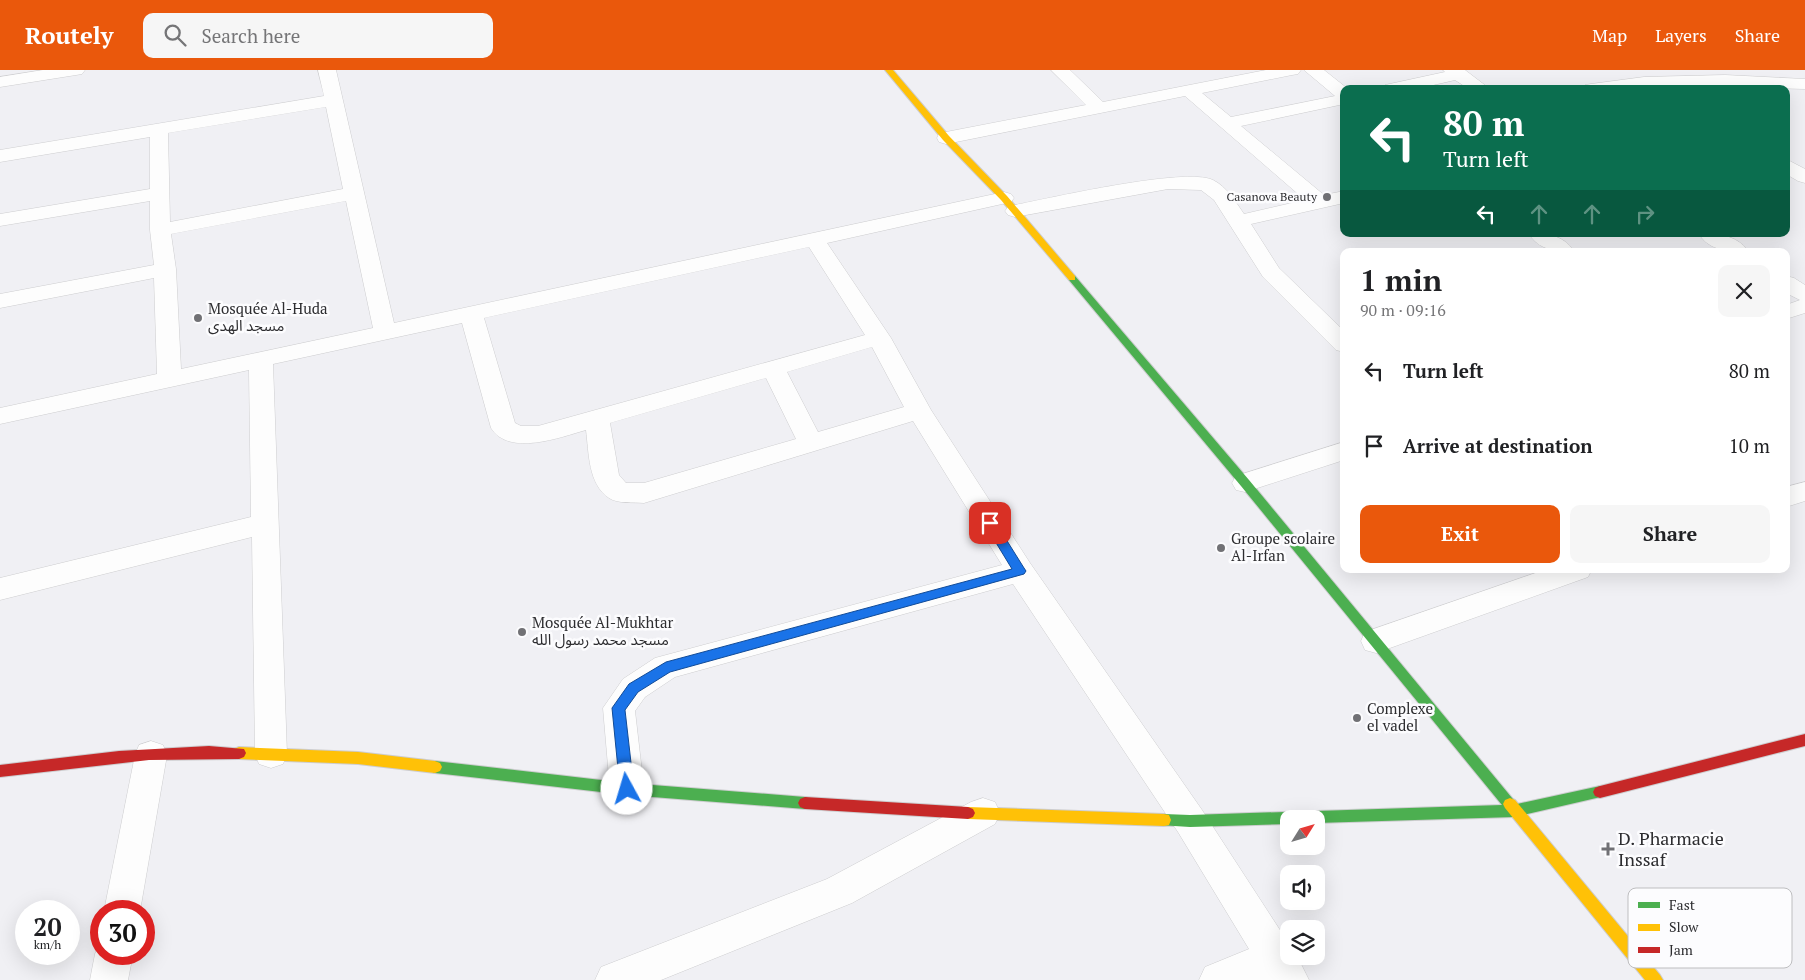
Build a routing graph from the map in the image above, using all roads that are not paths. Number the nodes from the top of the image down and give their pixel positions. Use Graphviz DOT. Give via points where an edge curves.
graph roads {
  1 [pos="76,70"];
  2 [pos="327,70"];
  3 [pos="890,70"];
  4 [pos="1060,70"];
  5 [pos="1292,70"];
  6 [pos="1312,70"];
  7 [pos="1725,70"];
  8 [pos="1456,72"];
  9 [pos="0,82"];
  10 [pos="1745,82"];
  11 [pos="1805,84"];
  12 [pos="1406,85"];
  13 [pos="1476,85"];
  14 [pos="1612,85"];
  15 [pos="1660,85"];
  16 [pos="1768,85"];
  17 [pos="1188,90"];
  18 [pos="1340,91"];
  19 [pos="334,100"];
  20 [pos="1340,100"];
  21 [pos="1098,107"];
  22 [pos="1227,123"];
  23 [pos="159,130"];
  24 [pos="946,138"];
  25 [pos="0,156"];
  26 [pos="1790,168"];
  27 [pos="1805,177"];
  28 [pos="161,194"];
  29 [pos="354,194"];
  30 [pos="1340,198"];
  31 [pos="1320,202"];
  32 [pos="1009,204"];
  33 [pos="0,220"];
  34 [pos="1238,221"];
  35 [pos="160,230"];
  36 [pos="1543,237"];
  37 [pos="1714,237"];
  38 [pos="814,239"];
  39 [pos="1559,248"];
  40 [pos="1731,248"];
  41 [pos="165,269"];
  42 [pos="1790,286"];
  43 [pos="1805,295"];
  44 [pos="0,302"];
  45 [pos="1805,306"];
  46 [pos="1790,311"];
  47 [pos="471,314"];
  48 [pos="386,332"];
  49 [pos="879,338"];
  50 [pos="1340,341"];
  51 [pos="262,359"];
  52 [pos="773,369"];
  53 [pos="169,379"];
  54 [pos="919,411"];
  55 [pos="0,416"];
  56 [pos="597,419"];
  57 [pos="811,443"];
  58 [pos="1340,452"];
  59 [pos="1245,483"];
  60 [pos="1805,491"];
  61 [pos="1790,496"];
  62 [pos="266,523"];
  63 [pos="1020,571"];
  64 [pos="1567,573"];
  65 [pos="0,589"];
  66 [pos="1376,641"];
  67 [pos="1802,744"];
  68 [pos="271,754"];
  69 [pos="151,755"];
  70 [pos="0,770"];
  71 [pos="627,789"];
  72 [pos="1514,811"];
  73 [pos="983,813"];
  74 [pos="1190,821"];
  75 [pos="124,900"];
  76 [pos="1628,947"];
  77 [pos="112,965"];
  78 [pos="1283,968"];
  79 [pos="1646,968"];
  80 [pos="109,980"];
  81 [pos="614,980"];
  82 [pos="1218,980"];
  83 [pos="1656,980"];
  1 -- 9 [label="street"];
  2 -- 19 [label="street"];
  3 -- 24 [label="street"];
  4 -- 21 [label="street"];
  5 -- 17 [label="street"];
  6 -- 18 [label="street"];
  7 -- 10 [label="street"];
  8 -- 12 [label="street"];
  8 -- 13 [label="street"];
  10 -- 15 [label="street"];
  10 -- 16 [label="street"];
  11 -- 16 [label="street"];
  14 -- 15 [label="street" via="1628,82"];
  17 -- 21 [label="street"];
  17 -- 22 [label="street"];
  19 -- 23 [label="street"];
  19 -- 29 [label="street"];
  20 -- 22 [label="street"];
  21 -- 24 [label="street"];
  22 -- 31 [label="street"];
  23 -- 25 [label="street"];
  23 -- 28 [label="street"];
  24 -- 32 [label="street"];
  26 -- 27 [label="street"];
  28 -- 33 [label="street"];
  28 -- 35 [label="street"];
  29 -- 35 [label="street"];
  29 -- 48 [label="street"];
  30 -- 31 [label="street"];
  31 -- 34 [label="street"];
  32 -- 34 [label="street" via="1168,182 1191,182 1206,184 1222,196"];
  32 -- 38 [label="street"];
  32 -- 59 [label="street"];
  34 -- 50 [label="street" via="1271,272"];
  35 -- 41 [label="street"];
  36 -- 39 [label="street"];
  37 -- 40 [label="street"];
  38 -- 47 [label="street"];
  38 -- 49 [label="street"];
  41 -- 44 [label="street"];
  41 -- 53 [label="street"];
  42 -- 43 [label="street"];
  45 -- 46 [label="street"];
  47 -- 48 [label="street"];
  47 -- 56 [label="street" via="504,428 517,434 538,434"];
  48 -- 51 [label="street"];
  49 -- 52 [label="street"];
  49 -- 54 [label="street"];
  51 -- 53 [label="street"];
  51 -- 62 [label="street"];
  52 -- 56 [label="street"];
  52 -- 57 [label="street"];
  53 -- 55 [label="street"];
  54 -- 57 [label="street"];
  54 -- 63 [label="street"];
  56 -- 57 [label="street" via="606,478 619,492 644,493"];
  58 -- 59 [label="street"];
  59 -- 66 [label="street"];
  60 -- 61 [label="street"];
  62 -- 65 [label="street"];
  62 -- 68 [label="street"];
  63 -- 71 [label="street" via="666,667 634,688 619,708"];
  63 -- 74 [label="street"];
  64 -- 66 [label="street"];
  66 -- 72 [label="street"];
  67 -- 72 [label="street"];
  68 -- 69 [label="street" via="202,751"];
  68 -- 71 [label="street" via="358,758"];
  69 -- 70 [label="street"];
  69 -- 75 [label="street"];
  71 -- 73 [label="street"];
  72 -- 74 [label="street"];
  72 -- 76 [label="street"];
  73 -- 74 [label="street"];
  73 -- 81 [label="street" via="839,891"];
  74 -- 78 [label="street"];
  77 -- 80 [label="street"];
  78 -- 82 [label="street"];
  79 -- 83 [label="street"];
}
